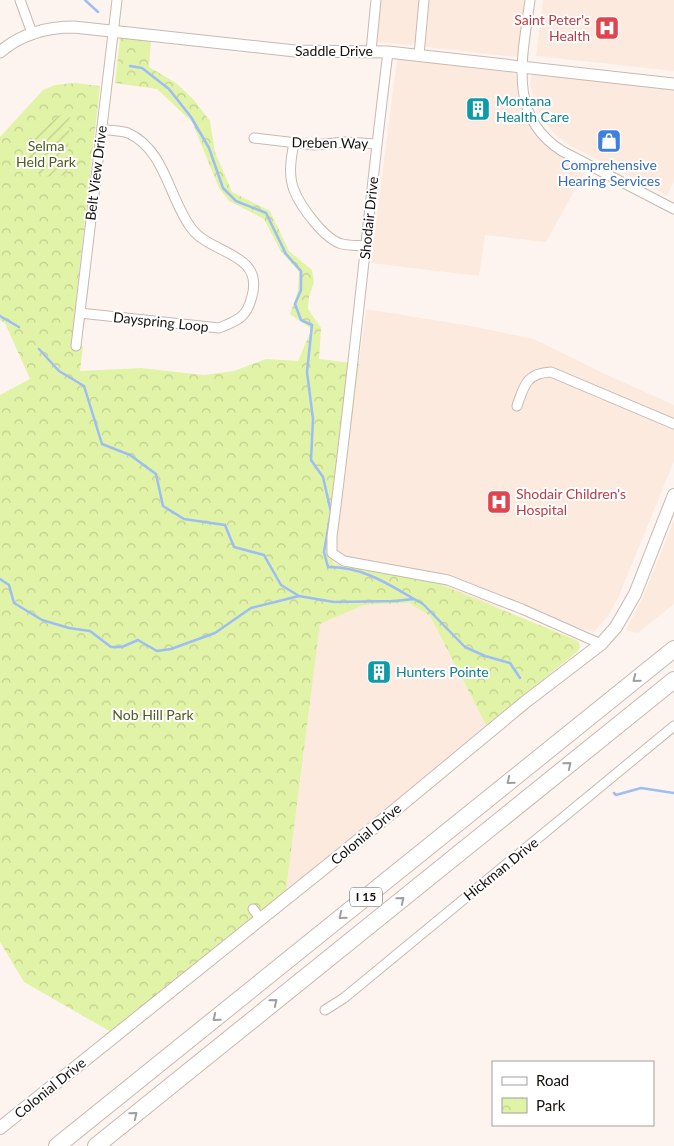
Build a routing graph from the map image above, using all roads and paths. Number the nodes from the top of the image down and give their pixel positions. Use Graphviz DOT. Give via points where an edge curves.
graph roads {
  1 [pos="20,0"];
  2 [pos="117,0"];
  3 [pos="374,0"];
  4 [pos="424,0"];
  5 [pos="530,0"];
  6 [pos="113,31"];
  7 [pos="32,33"];
  8 [pos="371,50"];
  9 [pos="0,52"];
  10 [pos="388,52"];
  11 [pos="419,55"];
  12 [pos="522,66"];
  13 [pos="674,84"];
  14 [pos="102,130"];
  15 [pos="254,138"];
  16 [pos="294,143"];
  17 [pos="377,144"];
  18 [pos="674,209"];
  19 [pos="366,246"];
  20 [pos="80,312"];
  21 [pos="76,346"];
  22 [pos="517,406"];
  23 [pos="674,424"];
  24 [pos="674,495"];
  25 [pos="601,644"];
  26 [pos="674,649"];
  27 [pos="674,680"];
  28 [pos="674,726"];
  29 [pos="325,1010"];
  30 [pos="0,1128"];
  31 [pos="57,1146"];
  32 [pos="96,1146"];
  1 -- 7 [label="street"];
  2 -- 6 [label="street, Belt View Drive"];
  3 -- 8 [label="street"];
  4 -- 11 [label="street"];
  5 -- 12 [label="street"];
  6 -- 7 [label="street, Saddle Drive" via="59,27"];
  6 -- 8 [label="street, Saddle Drive" via="295,51"];
  6 -- 14 [label="street, Belt View Drive"];
  7 -- 9 [label="street, Saddle Drive" via="11,42"];
  8 -- 10 [label="street, Saddle Drive"];
  10 -- 11 [label="street, Saddle Drive"];
  10 -- 17 [label="street, Shodair Drive"];
  11 -- 12 [label="street, Saddle Drive"];
  12 -- 13 [label="street, Saddle Drive"];
  12 -- 18 [label="street" via="522,90 538,132 562,151"];
  14 -- 20 [label="street, Belt View Drive"];
  14 -- 20 [label="street, Dayspring Loop" via="128,133 147,146 159,163 183,218 196,235 234,254 251,272 255,286 249,309 239,320 219,328"];
  15 -- 16 [label="street, Dreben Way"];
  16 -- 17 [label="street, Dreben Way" via="314,146 345,142"];
  16 -- 19 [label="street" via="290,165 294,189 310,217 328,236 341,244"];
  17 -- 19 [label="street, Shodair Drive"];
  19 -- 25 [label="street, Shodair Drive" via="332,554 344,561 448,580"];
  20 -- 21 [label="street, Belt View Drive"];
  22 -- 23 [label="street" via="531,377 551,372"];
  24 -- 25 [label="main road, Colonial Drive" via="635,594 616,627"];
  25 -- 30 [label="main road, Colonial Drive" via="524,702 366,834 257,914"];
  26 -- 31 [label="highway, I 15, one-way"];
  32 -- 27 [label="highway, I 15, one-way"];
  28 -- 29 [label="street, Hickman Drive" via="352,992"];
}
